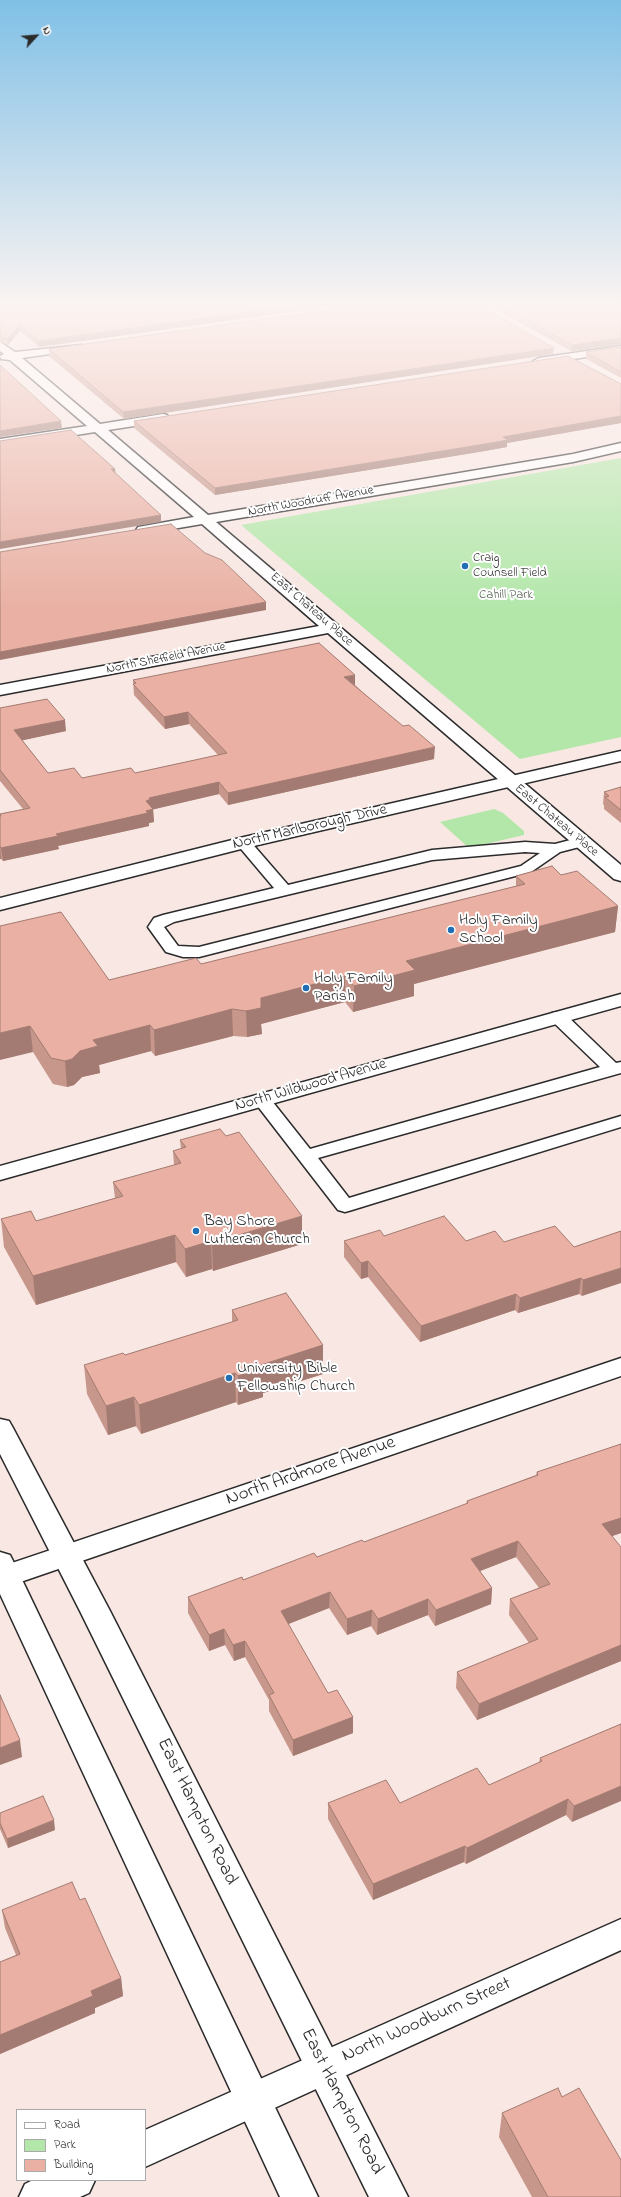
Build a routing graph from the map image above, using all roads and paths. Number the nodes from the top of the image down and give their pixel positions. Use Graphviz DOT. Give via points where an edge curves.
graph roads {
  1 [pos="72,408"];
  2 [pos="172,417"];
  3 [pos="98,428"];
  4 [pos="0,443"];
  5 [pos="621,448"];
  6 [pos="205,519"];
  7 [pos="131,532"];
  8 [pos="331,628"];
  9 [pos="0,690"];
  10 [pos="621,756"];
  11 [pos="509,781"];
  12 [pos="582,842"];
  13 [pos="244,843"];
  14 [pos="555,849"];
  15 [pos="621,875"];
  16 [pos="284,890"];
  17 [pos="0,904"];
  18 [pos="621,1000"];
  19 [pos="558,1017"];
  20 [pos="616,1068"];
  21 [pos="262,1100"];
  22 [pos="621,1121"];
  23 [pos="306,1156"];
  24 [pos="0,1173"];
  25 [pos="621,1367"];
  26 [pos="0,1428"];
  27 [pos="67,1556"];
  28 [pos="2,1572"];
  29 [pos="621,1934"];
  30 [pos="323,2068"];
  31 [pos="253,2099"];
  32 [pos="146,2148"];
  33 [pos="74,2181"];
  34 [pos="38,2197"];
  35 [pos="299,2197"];
  36 [pos="389,2197"];
  1 -- 3 [label="street, East Chateau Place"];
  2 -- 3 [label="street"];
  3 -- 4 [label="street"];
  3 -- 6 [label="street, East Chateau Place"];
  5 -- 6 [label="street, North Woodruff Avenue"];
  6 -- 7 [label="street, North Woodruff Avenue"];
  6 -- 8 [label="street, East Chateau Place"];
  8 -- 9 [label="street, North Sheffield Avenue"];
  8 -- 11 [label="street, East Chateau Place"];
  10 -- 11 [label="street, North Marlborough Drive"];
  11 -- 12 [label="street, East Chateau Place"];
  11 -- 13 [label="street, North Marlborough Drive"];
  12 -- 14 [label="lane"];
  12 -- 15 [label="street, East Chateau Place"];
  13 -- 16 [label="lane"];
  13 -- 17 [label="street, North Marlborough Drive"];
  14 -- 16 [label="lane" via="525,847 432,854"];
  14 -- 16 [label="lane" via="526,869 198,952 172,949 156,927 160,921 169,918"];
  18 -- 19 [label="street, North Wildwood Avenue"];
  19 -- 20 [label="lane"];
  19 -- 21 [label="street, North Wildwood Avenue"];
  20 -- 23 [label="lane"];
  21 -- 23 [label="lane"];
  21 -- 24 [label="street, North Wildwood Avenue"];
  22 -- 23 [label="lane" via="345,1206"];
  25 -- 27 [label="street, North Ardmore Avenue"];
  26 -- 27 [label="street, East Hampton Road"];
  27 -- 28 [label="street, North Ardmore Avenue"];
  27 -- 30 [label="street, East Hampton Road"];
  28 -- 31 [label="street"];
  29 -- 30 [label="street, North Woodburn Street"];
  30 -- 31 [label="street, North Woodburn Street"];
  30 -- 36 [label="street, East Hampton Road"];
  31 -- 32 [label="street, North Woodburn Street"];
  31 -- 35 [label="street"];
  33 -- 34 [label="street"];
}
